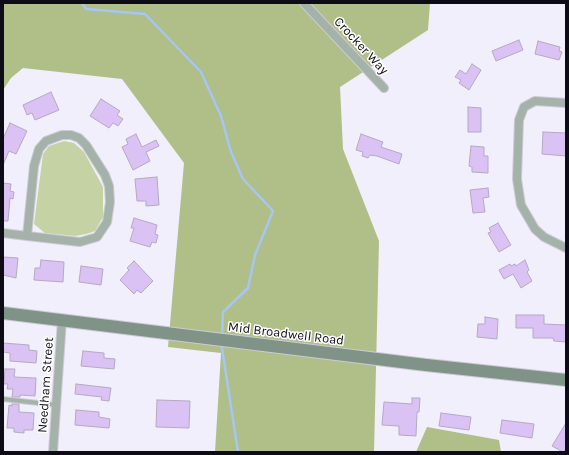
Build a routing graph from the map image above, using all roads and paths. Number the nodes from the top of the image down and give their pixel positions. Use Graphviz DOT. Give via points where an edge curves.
graph roads {
  1 [pos="304,3"];
  2 [pos="384,88"];
  3 [pos="566,103"];
  4 [pos="3,233"];
  5 [pos="27,236"];
  6 [pos="566,248"];
  7 [pos="3,313"];
  8 [pos="62,320"];
  9 [pos="566,380"];
  10 [pos="3,400"];
  11 [pos="56,405"];
  12 [pos="53,452"];
  1 -- 2 [label="street, Crocker Way"];
  3 -- 6 [label="street" via="535,101 524,107 519,120 517,179 521,205 535,229 544,237"];
  4 -- 5 [label="street"];
  5 -- 5 [label="street" via="80,242 96,237 103,230 110,202 109,186 105,175 79,138 62,135 46,141 39,149 34,166"];
  7 -- 8 [label="street, Mid Broadwell Road"];
  8 -- 9 [label="street, Mid Broadwell Road"];
  8 -- 11 [label="street, Needham Street"];
  10 -- 11 [label="lane"];
  11 -- 12 [label="street, Needham Street"];
}
